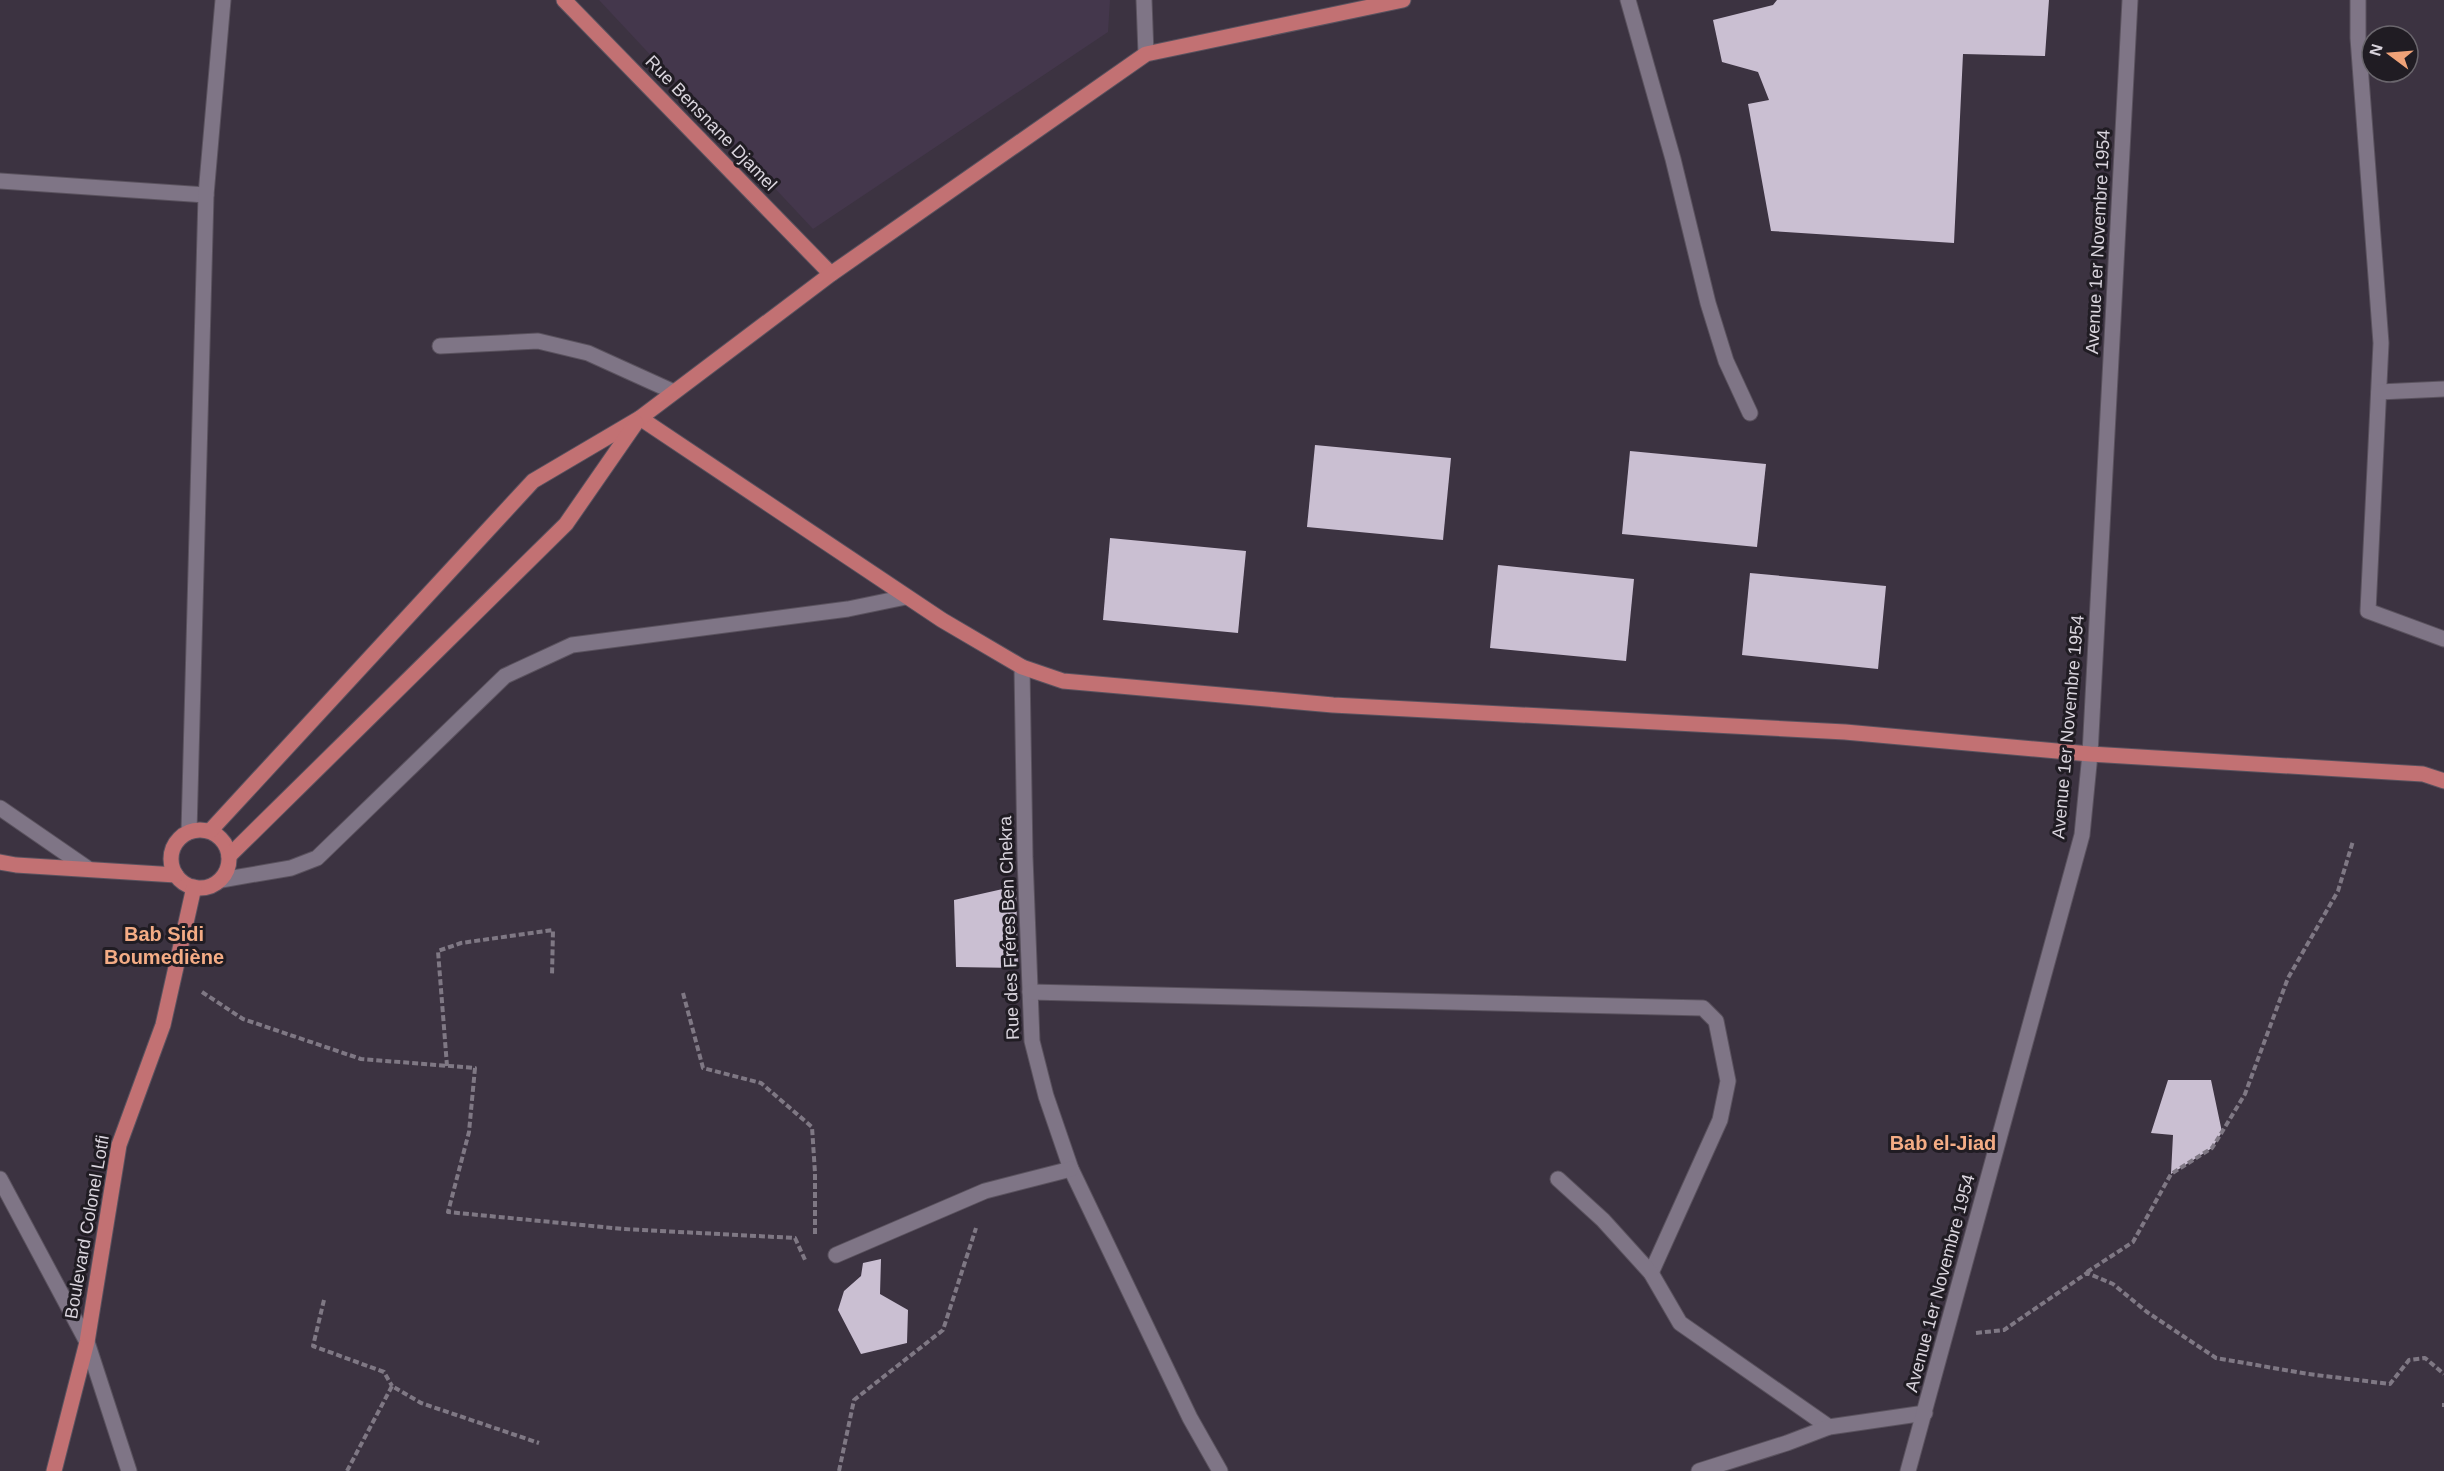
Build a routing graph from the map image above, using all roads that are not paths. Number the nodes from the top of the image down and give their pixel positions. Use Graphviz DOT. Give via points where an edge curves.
graph roads {
  1 [pos="223,0"];
  2 [pos="564,0"];
  3 [pos="1144,0"];
  4 [pos="1403,0"];
  5 [pos="1628,0"];
  6 [pos="2130,0"];
  7 [pos="2358,0"];
  8 [pos="1146,54"];
  9 [pos="0,181"];
  10 [pos="206,195"];
  11 [pos="831,274"];
  12 [pos="440,346"];
  13 [pos="2444,389"];
  14 [pos="674,392"];
  15 [pos="2379,392"];
  16 [pos="1750,413"];
  17 [pos="640,418"];
  18 [pos="906,597"];
  19 [pos="2444,639"];
  20 [pos="1022,667"];
  21 [pos="2090,754"];
  22 [pos="2444,781"];
  23 [pos="0,808"];
  24 [pos="210,831"];
  25 [pos="189,832"];
  26 [pos="229,856"];
  27 [pos="0,862"];
  28 [pos="87,868"];
  29 [pos="176,874"];
  30 [pos="221,880"];
  31 [pos="194,887"];
  32 [pos="1030,992"];
  33 [pos="1071,1169"];
  34 [pos="0,1179"];
  35 [pos="1558,1179"];
  36 [pos="836,1255"];
  37 [pos="1651,1273"];
  38 [pos="87,1342"];
  39 [pos="1925,1413"];
  40 [pos="1829,1427"];
  41 [pos="54,1471"];
  42 [pos="129,1471"];
  43 [pos="1220,1471"];
  44 [pos="1699,1471"];
  45 [pos="1908,1471"];
  1 -- 10 [label="street"];
  2 -- 11 [label="main road, Rue Bensnane Djamel"];
  3 -- 8 [label="street"];
  4 -- 8 [label="main road"];
  5 -- 16 [label="street" via="1708,303 1726,361"];
  6 -- 21 [label="street, Avenue 1er Novembre 1954"];
  7 -- 15 [label="street" via="2381,343"];
  8 -- 11 [label="main road"];
  9 -- 10 [label="street"];
  10 -- 25 [label="street"];
  11 -- 14 [label="main road"];
  12 -- 14 [label="street" via="538,341 588,354"];
  13 -- 15 [label="street"];
  14 -- 17 [label="main road"];
  15 -- 19 [label="street" via="2368,611"];
  17 -- 18 [label="main road"];
  17 -- 24 [label="main road" via="533,481"];
  17 -- 26 [label="main road" via="566,524"];
  18 -- 20 [label="main road"];
  18 -- 30 [label="street" via="848,609 572,645 505,676 317,858 291,868"];
  20 -- 21 [label="main road" via="1063,681 1333,705 1845,732"];
  20 -- 32 [label="street, Rue des Fréres Ben Chekra"];
  21 -- 22 [label="main road" via="2423,774"];
  21 -- 39 [label="street, Avenue 1er Novembre 1954" via="2082,835"];
  23 -- 28 [label="street"];
  24 -- 25 [label="main road"];
  24 -- 26 [label="main road" via="223,841"];
  25 -- 29 [label="main road" via="174,847 171,861"];
  26 -- 30 [label="main road"];
  27 -- 28 [label="main road"];
  28 -- 29 [label="main road"];
  29 -- 31 [label="main road"];
  30 -- 31 [label="main road"];
  31 -- 38 [label="main road, Boulevard Colonel Lotfi" via="163,1025 118,1145"];
  32 -- 33 [label="street, Rue des Fréres Ben Chekra" via="1032,1041"];
  32 -- 37 [label="street" via="1703,1008 1716,1021 1728,1081 1720,1120"];
  33 -- 36 [label="street" via="985,1191"];
  33 -- 43 [label="street, Rue des Fréres Ben Chekra" via="1190,1418"];
  34 -- 38 [label="street"];
  35 -- 37 [label="street" via="1603,1220"];
  37 -- 40 [label="street" via="1680,1323"];
  38 -- 41 [label="main road, Boulevard Colonel Lotfi"];
  38 -- 42 [label="street"];
  39 -- 40 [label="street"];
  39 -- 45 [label="street, Avenue 1er Novembre 1954"];
  40 -- 44 [label="street"];
}
